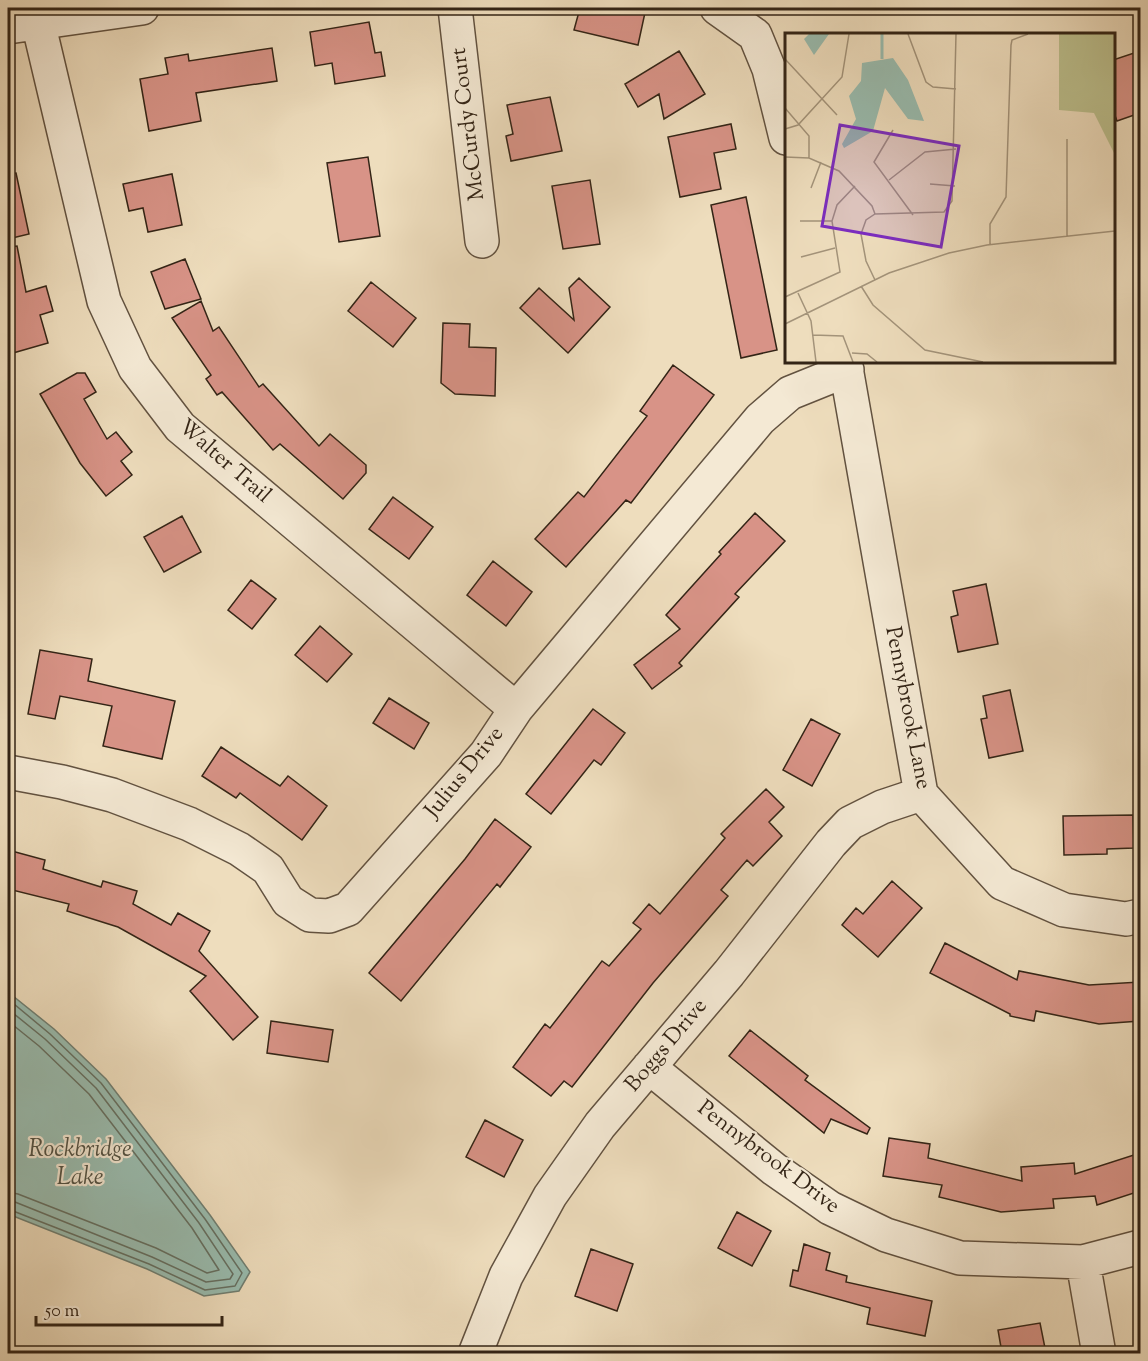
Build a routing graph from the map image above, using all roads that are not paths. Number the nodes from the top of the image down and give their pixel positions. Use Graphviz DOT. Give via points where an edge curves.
graph roads {
  1 [pos="142,8"];
  2 [pos="455,8"];
  3 [pos="717,8"];
  4 [pos="23,24"];
  5 [pos="785,134"];
  6 [pos="482,241"];
  7 [pos="846,366"];
  8 [pos="516,709"];
  9 [pos="8,772"];
  10 [pos="921,795"];
  11 [pos="1140,916"];
  12 [pos="649,1067"];
  13 [pos="1140,1247"];
  14 [pos="1083,1262"];
  15 [pos="475,1353"];
  16 [pos="1099,1353"];
  1 -- 4 [label="street"];
  2 -- 6 [label="street, McCurdy Court"];
  3 -- 5 [label="street" via="755,34 769,69"];
  4 -- 8 [label="street, Walter Trail" via="104,301 135,368 180,427"];
  7 -- 8 [label="street, Julius Drive" via="790,393 760,419"];
  7 -- 10 [label="street, Pennybrook Lane"];
  8 -- 9 [label="street, Julius Drive" via="486,754 348,909 328,916 310,915 288,901 268,869 239,849 189,824 112,795"];
  10 -- 11 [label="street, Pennybrook Lane" via="1002,883 1064,910 1126,919"];
  10 -- 12 [label="street, Boggs Drive" via="882,807 850,823"];
  12 -- 14 [label="street, Pennybrook Drive" via="774,1169 830,1208 886,1235 960,1258"];
  12 -- 15 [label="street, Boggs Drive" via="600,1125 550,1196 506,1276"];
  13 -- 14 [label="street, Pennybrook Drive"];
  14 -- 16 [label="street"];
}
